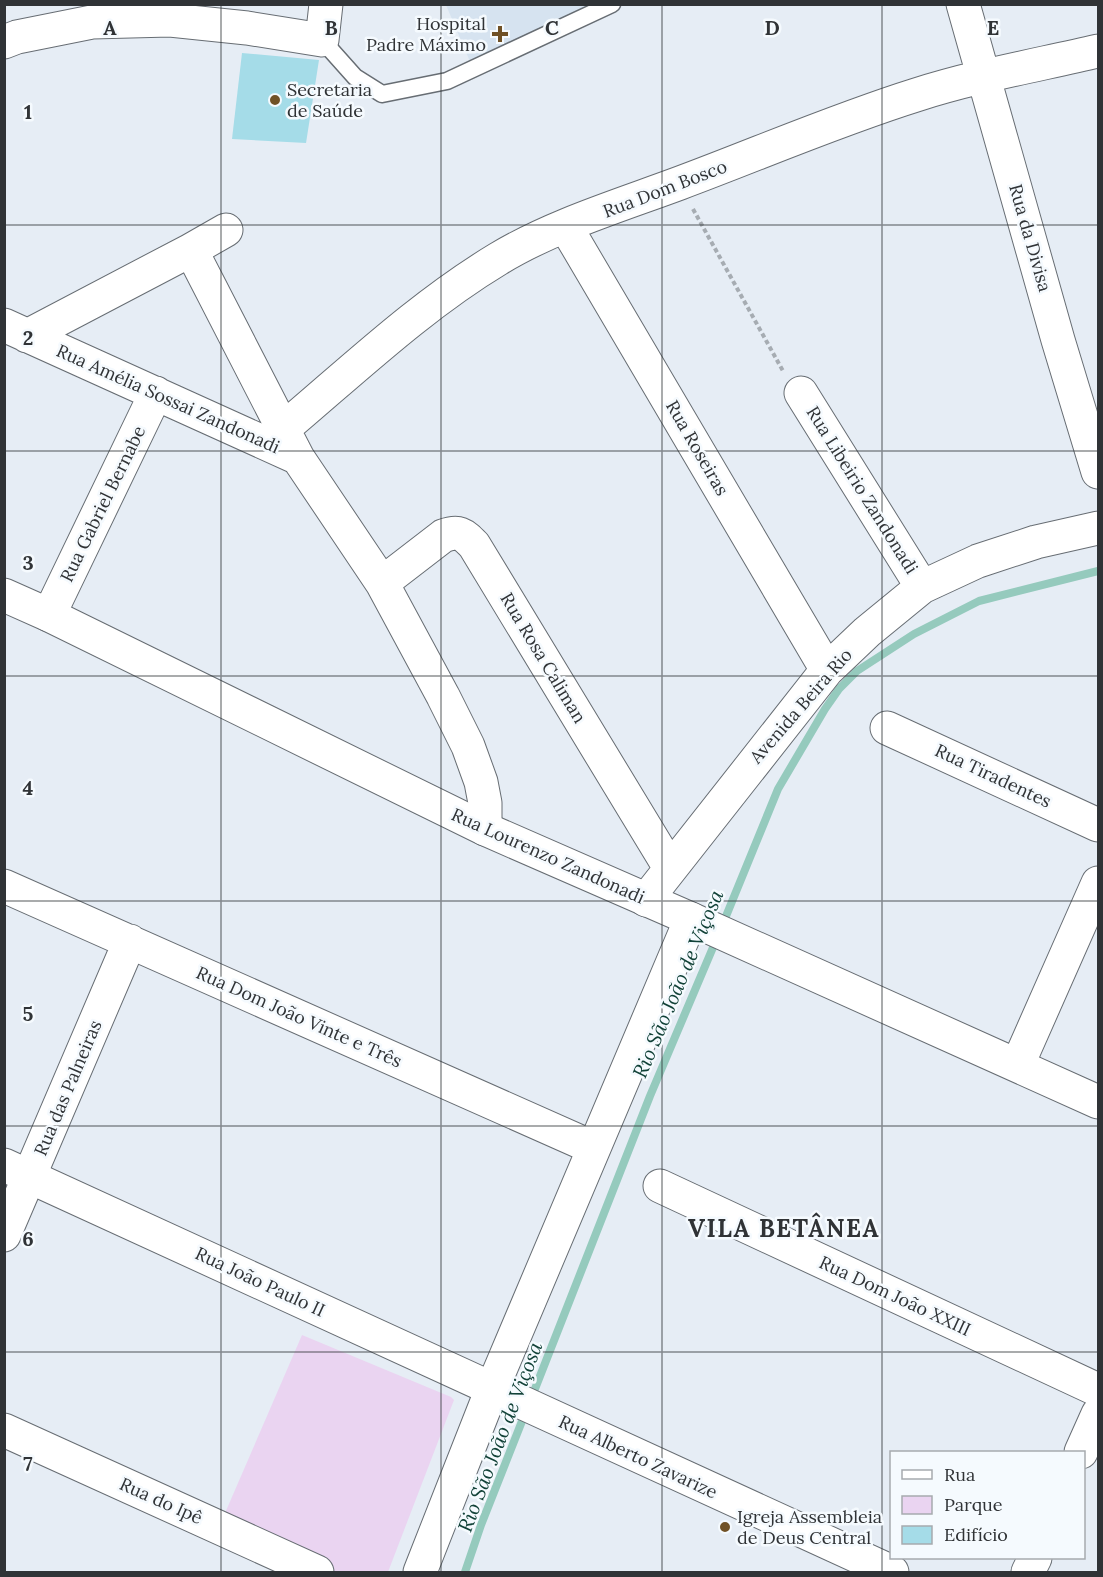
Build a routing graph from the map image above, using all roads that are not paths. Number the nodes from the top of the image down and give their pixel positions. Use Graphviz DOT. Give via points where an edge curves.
graph roads {
  1 [pos="326,4"];
  2 [pos="612,4"];
  3 [pos="963,4"];
  4 [pos="322,40"];
  5 [pos="4,42"];
  6 [pos="1098,51"];
  7 [pos="984,77"];
  8 [pos="566,227"];
  9 [pos="225,230"];
  10 [pos="191,250"];
  11 [pos="16,331"];
  12 [pos="793,383"];
  13 [pos="156,393"];
  14 [pos="283,429"];
  15 [pos="298,458"];
  16 [pos="1098,472"];
  17 [pos="1098,528"];
  18 [pos="382,584"];
  19 [pos="922,587"];
  20 [pos="4,595"];
  21 [pos="50,615"];
  22 [pos="827,670"];
  23 [pos="887,728"];
  24 [pos="1098,825"];
  25 [pos="485,829"];
  26 [pos="670,868"];
  27 [pos="1098,883"];
  28 [pos="4,886"];
  29 [pos="646,900"];
  30 [pos="701,924"];
  31 [pos="130,941"];
  32 [pos="1018,1064"];
  33 [pos="1098,1101"];
  34 [pos="594,1148"];
  35 [pos="17,1171"];
  36 [pos="660,1186"];
  37 [pos="4,1234"];
  38 [pos="1098,1390"];
  39 [pos="503,1394"];
  40 [pos="1098,1414"];
  41 [pos="4,1431"];
  42 [pos="1081,1451"];
  43 [pos="317,1572"];
  44 [pos="420,1572"];
  45 [pos="892,1572"];
  1 -- 4 [label="street"];
  2 -- 4 [label="lane" via="447,81 382,94 355,78"];
  3 -- 7 [label="street, Rua da Divisa"];
  4 -- 5 [label="street" via="170,20 92,22"];
  6 -- 7 [label="street, Rua Dom Bosco"];
  7 -- 8 [label="street, Rua Dom Bosco" via="916,95"];
  7 -- 16 [label="street, Rua da Divisa"];
  8 -- 14 [label="street, Rua Dom Bosco" via="499,258 458,285"];
  8 -- 22 [label="street, Rua Roseiras"];
  9 -- 10 [label="street"];
  10 -- 11 [label="street"];
  10 -- 14 [label="street"];
  11 -- 13 [label="street, Rua Amélia Sossai Zandonadi"];
  12 -- 19 [label="street, Rua Libeirio Zandonadi"];
  13 -- 15 [label="street, Rua Amélia Sossai Zandonadi"];
  13 -- 21 [label="street, Rua Gabriel Bernabe"];
  14 -- 15 [label="street"];
  15 -- 18 [label="street"];
  17 -- 19 [label="street, Avenida Beira Rio" via="978,561"];
  18 -- 25 [label="street" via="468,746 481,782"];
  18 -- 26 [label="street, Rua Rosa Caliman" via="443,536 463,534 474,545"];
  19 -- 22 [label="street, Avenida Beira Rio"];
  20 -- 21 [label="street, Rua Lourenzo Zandonadi"];
  21 -- 25 [label="street, Rua Lourenzo Zandonadi"];
  22 -- 26 [label="street, Avenida Beira Rio"];
  23 -- 24 [label="street, Rua Tiradentes"];
  25 -- 29 [label="street, Rua Lourenzo Zandonadi"];
  26 -- 29 [label="street, Avenida Beira Rio"];
  27 -- 32 [label="street"];
  28 -- 31 [label="street, Rua Dom João Vinte e Três"];
  29 -- 30 [label="street, Rua Lourenzo Zandonadi"];
  30 -- 32 [label="street, Rua Lourenzo Zandonadi"];
  30 -- 34 [label="street"];
  31 -- 34 [label="street, Rua Dom João Vinte e Três"];
  31 -- 35 [label="street, Rua das Palneiras"];
  32 -- 33 [label="street, Rua Lourenzo Zandonadi"];
  34 -- 39 [label="street"];
  35 -- 37 [label="street, Rua das Palneiras"];
  35 -- 39 [label="street, Rua João Paulo II"];
  36 -- 38 [label="street, Rua Dom João XXIII"];
  39 -- 44 [label="street"];
  39 -- 45 [label="street, Rua Alberto Zavarize"];
  40 -- 42 [label="street"];
  41 -- 43 [label="street, Rua do Ipê"];
}
